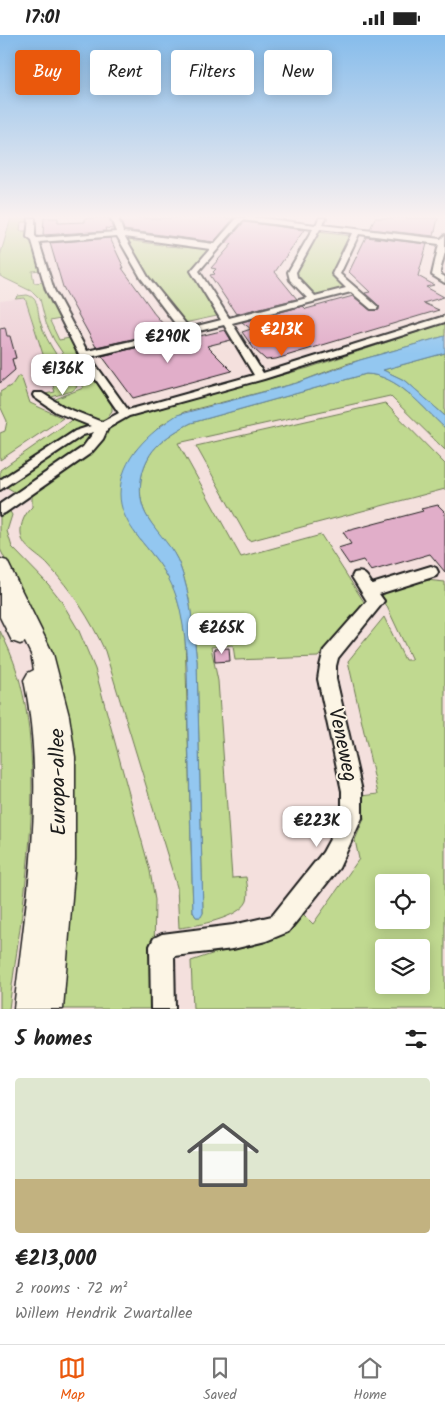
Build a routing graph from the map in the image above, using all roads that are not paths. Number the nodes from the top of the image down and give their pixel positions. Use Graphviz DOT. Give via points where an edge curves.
graph roads {
  1 [pos="42,263"];
  2 [pos="136,263"];
  3 [pos="202,263"];
  4 [pos="297,263"];
  5 [pos="339,263"];
  6 [pos="438,263"];
  7 [pos="445,281"];
  8 [pos="351,289"];
  9 [pos="313,299"];
  10 [pos="374,307"];
  11 [pos="445,319"];
  12 [pos="225,322"];
  13 [pos="186,331"];
  14 [pos="84,355"];
  15 [pos="260,377"];
  16 [pos="38,395"];
  17 [pos="125,414"];
  18 [pos="103,426"];
  19 [pos="0,486"];
  20 [pos="0,510"];
  21 [pos="0,567"];
  22 [pos="431,572"];
  23 [pos="0,596"];
  24 [pos="0,615"];
  25 [pos="22,638"];
  26 [pos="31,1009"];
  27 [pos="46,1009"];
  28 [pos="163,1009"];
  1 -- 14 [label="street" via="50,290"];
  2 -- 13 [label="street"];
  3 -- 12 [label="street" via="195,271"];
  4 -- 9 [label="street" via="292,272 293,278"];
  5 -- 8 [label="street" via="336,274"];
  6 -- 7 [label="street" via="436,275"];
  8 -- 9 [label="street"];
  8 -- 10 [label="street" via="357,290"];
  9 -- 12 [label="street"];
  11 -- 15 [label="street"];
  12 -- 13 [label="street"];
  12 -- 15 [label="street"];
  13 -- 14 [label="street"];
  14 -- 17 [label="street"];
  15 -- 17 [label="street"];
  16 -- 18 [label="street" via="74,416"];
  17 -- 18 [label="street"];
  18 -- 19 [label="street" via="79,433"];
  18 -- 20 [label="street" via="87,450"];
  21 -- 27 [label="main road, Europa-allee" via="42,654 57,716 62,757 60,860"];
  22 -- 28 [label="street, Veneweg" via="364,584 376,601 330,655 327,679 352,791 352,818 331,860 280,924 266,931 162,946"];
  23 -- 25 [label="main road, Europa-allee"];
  24 -- 25 [label="main road"];
  25 -- 26 [label="main road, Europa-allee" via="37,686 48,759 45,867"];
}
